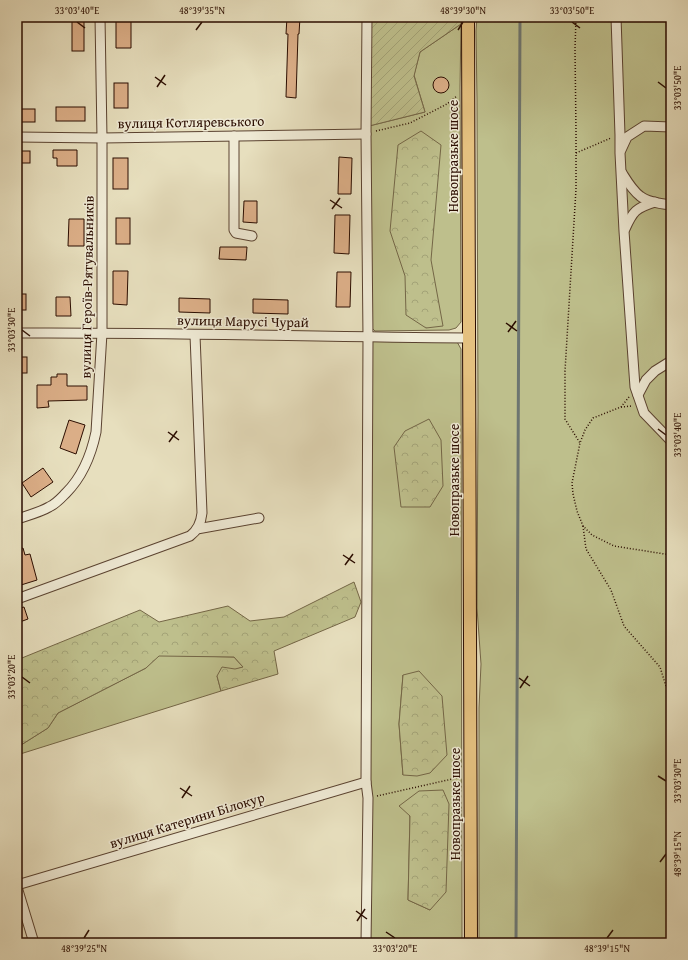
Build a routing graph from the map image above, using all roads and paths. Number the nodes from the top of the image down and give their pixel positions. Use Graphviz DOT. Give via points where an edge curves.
graph roads {
  1 [pos="100,17"];
  2 [pos="367,17"];
  3 [pos="468,17"];
  4 [pos="576,17"];
  5 [pos="616,17"];
  6 [pos="468,88"];
  7 [pos="671,127"];
  8 [pos="366,134"];
  9 [pos="620,135"];
  10 [pos="234,136"];
  11 [pos="17,137"];
  12 [pos="102,138"];
  13 [pos="576,153"];
  14 [pos="620,153"];
  15 [pos="621,171"];
  16 [pos="655,202"];
  17 [pos="671,206"];
  18 [pos="624,231"];
  19 [pos="252,236"];
  20 [pos="17,333"];
  21 [pos="102,333"];
  22 [pos="195,335"];
  23 [pos="368,337"];
  24 [pos="468,338"];
  25 [pos="671,361"];
  26 [pos="637,391"];
  27 [pos="671,440"];
  28 [pos="580,443"];
  29 [pos="259,518"];
  30 [pos="17,519"];
  31 [pos="583,526"];
  32 [pos="197,529"];
  33 [pos="671,555"];
  34 [pos="17,599"];
  35 [pos="671,702"];
  36 [pos="470,774"];
  37 [pos="366,782"];
  38 [pos="368,798"];
  39 [pos="17,886"];
  40 [pos="34,943"];
  41 [pos="366,943"];
  42 [pos="471,943"];
  1 -- 12 [label="street, вулиця Героїв-Рятувальників"];
  2 -- 8 [label="street"];
  3 -- 6 [label="main road, Новопразьке шосе"];
  4 -- 13 [label="path"];
  5 -- 9 [label="street"];
  6 -- 8 [label="path" via="447,104 410,123"];
  6 -- 24 [label="main road, Новопразьке шосе"];
  7 -- 14 [label="street" via="644,126 627,137"];
  8 -- 10 [label="street, вулиця Котляревського"];
  8 -- 23 [label="street"];
  9 -- 13 [label="path"];
  9 -- 14 [label="street"];
  10 -- 12 [label="street, вулиця Котляревського"];
  10 -- 19 [label="street" via="234,230 236,233"];
  11 -- 12 [label="street, вулиця Котляревського"];
  12 -- 21 [label="street, вулиця Героїв-Рятувальників"];
  13 -- 28 [label="path" via="566,363 566,419"];
  14 -- 15 [label="street"];
  15 -- 16 [label="street" via="640,197"];
  15 -- 18 [label="street"];
  16 -- 17 [label="street"];
  16 -- 18 [label="street" via="634,212"];
  18 -- 26 [label="street"];
  20 -- 21 [label="street, вулиця Марусі Чурай"];
  21 -- 22 [label="street, вулиця Марусі Чурай"];
  21 -- 30 [label="street, вулиця Героїв-Рятувальників" via="96,432 88,462 81,475 61,498 49,507"];
  22 -- 23 [label="street, вулиця Марусі Чурай"];
  22 -- 32 [label="street" via="202,513"];
  23 -- 24 [label="street, вулиця Марусі Чурай"];
  23 -- 37 [label="street"];
  24 -- 36 [label="main road, Новопразьке шосе"];
  25 -- 26 [label="street" via="655,371"];
  26 -- 27 [label="street" via="644,413"];
  26 -- 28 [label="path" via="620,407 594,418"];
  28 -- 31 [label="path" via="572,483 577,511"];
  29 -- 32 [label="street"];
  31 -- 33 [label="path" via="592,535 614,546"];
  31 -- 35 [label="path" via="586,549 611,590 624,626 660,668"];
  32 -- 34 [label="street" via="190,536"];
  36 -- 38 [label="path"];
  36 -- 42 [label="main road, Новопразьке шосе"];
  37 -- 38 [label="street"];
  37 -- 39 [label="street, вулиця Катерини Білокур"];
  38 -- 41 [label="street"];
  39 -- 40 [label="street"];
}
